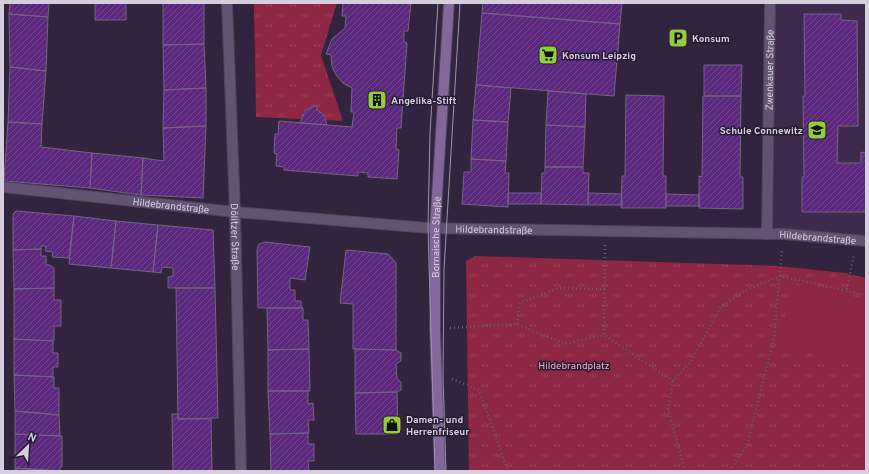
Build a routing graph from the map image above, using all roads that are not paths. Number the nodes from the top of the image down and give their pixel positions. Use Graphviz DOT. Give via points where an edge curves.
graph roads {
  1 [pos="227,3"];
  2 [pos="449,3"];
  3 [pos="770,3"];
  4 [pos="3,187"];
  5 [pos="235,212"];
  6 [pos="436,228"];
  7 [pos="767,234"];
  8 [pos="861,241"];
  9 [pos="241,471"];
  10 [pos="440,471"];
  1 -- 5 [label="street, Dölitzer Straße"];
  2 -- 6 [label="main road, Bornaische Straße"];
  3 -- 7 [label="street, Zwenkauer Straße"];
  4 -- 5 [label="street, Hildebrandstraße"];
  5 -- 6 [label="street, Hildebrandstraße"];
  5 -- 9 [label="street, Dölitzer Straße"];
  6 -- 7 [label="street, Hildebrandstraße"];
  6 -- 10 [label="main road, Bornaische Straße"];
  7 -- 8 [label="street, Hildebrandstraße"];
}
